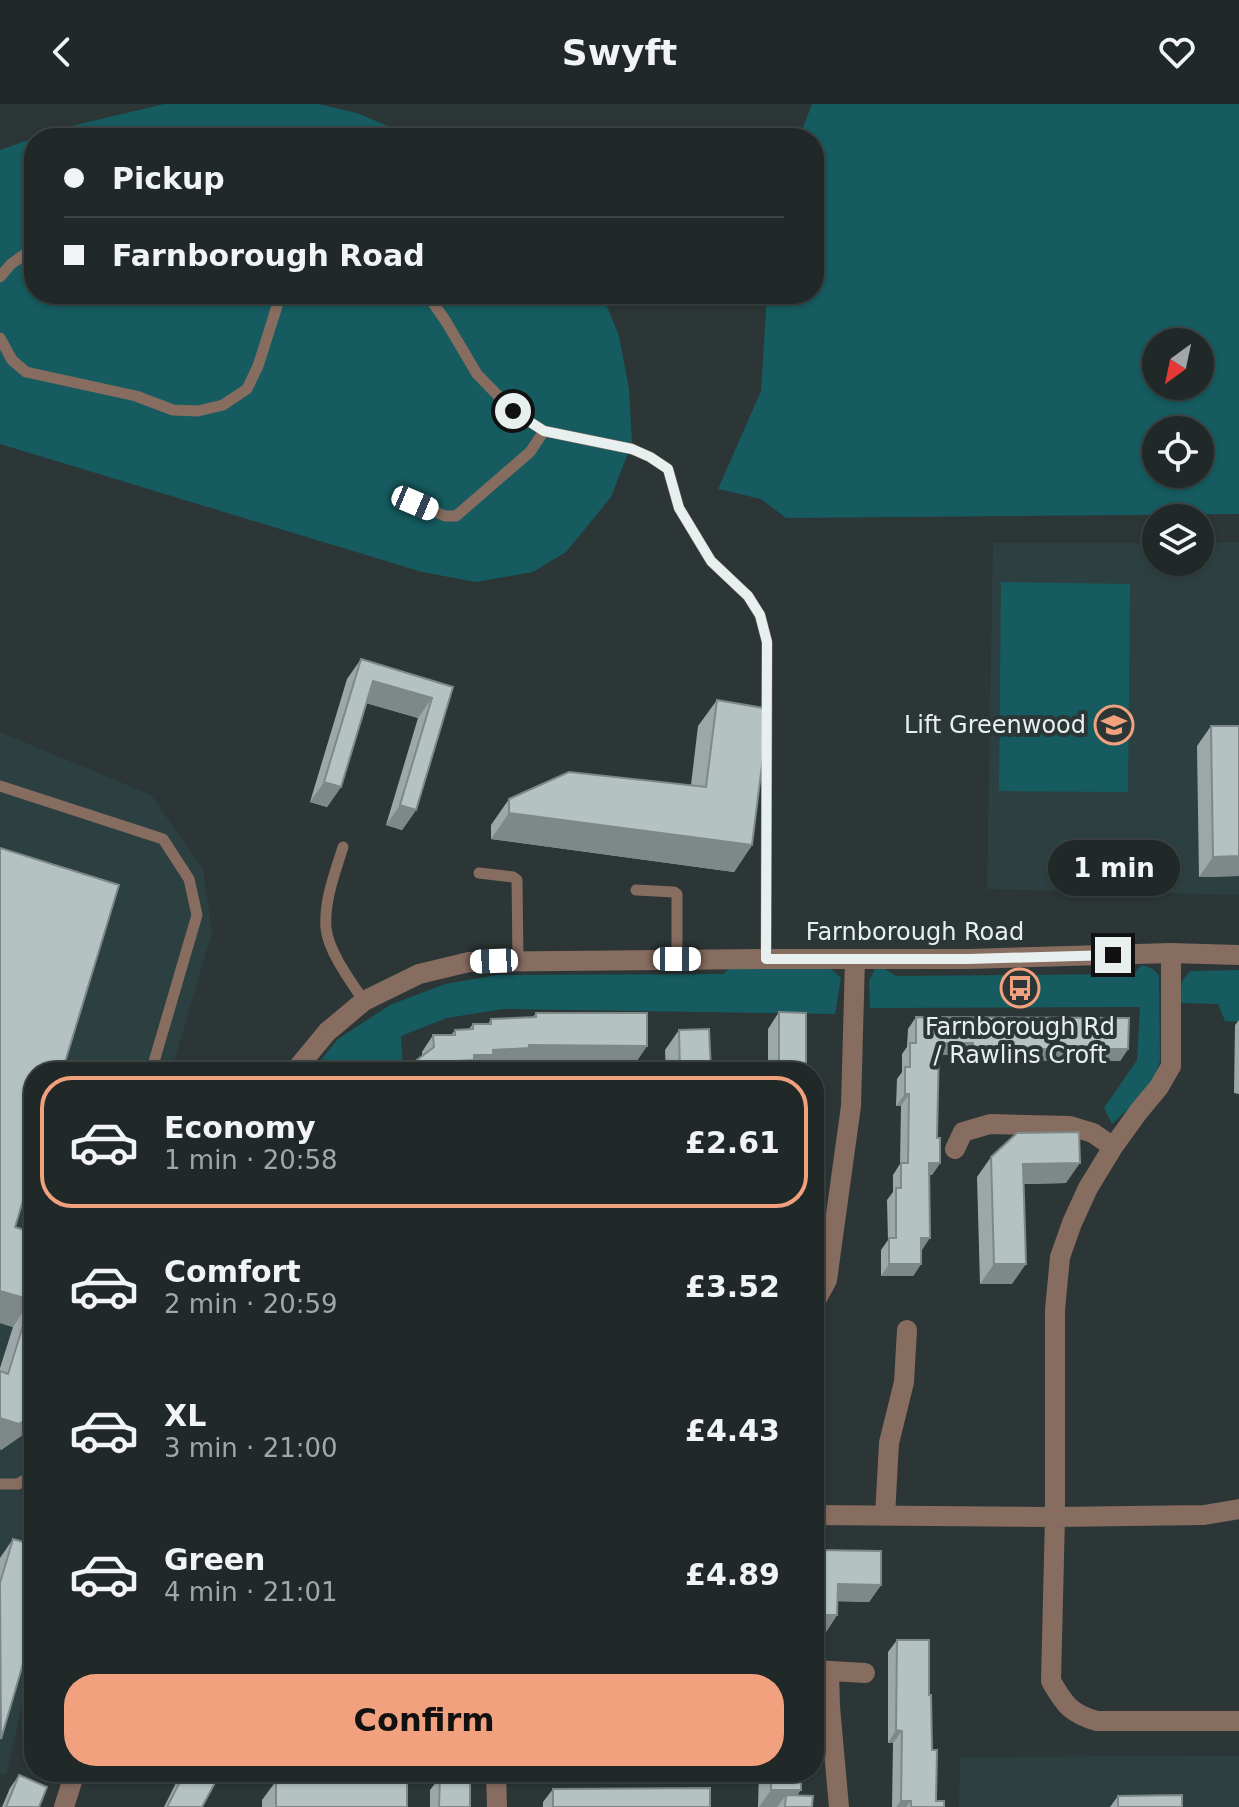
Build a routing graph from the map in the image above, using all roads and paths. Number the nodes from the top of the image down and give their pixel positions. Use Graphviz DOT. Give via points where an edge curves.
graph roads {
  1 [pos="24,255"];
  2 [pos="0,277"];
  3 [pos="278,304"];
  4 [pos="434,304"];
  5 [pos="0,338"];
  6 [pos="544,431"];
  7 [pos="415,503"];
  8 [pos="0,786"];
  9 [pos="343,847"];
  10 [pos="479,873"];
  11 [pos="636,890"];
  12 [pos="1171,953"];
  13 [pos="1239,955"];
  14 [pos="677,959"];
  15 [pos="766,959"];
  16 [pos="855,959"];
  17 [pos="518,961"];
  18 [pos="364,1001"];
  19 [pos="154,1062"];
  20 [pos="302,1062"];
  21 [pos="1113,1147"];
  22 [pos="955,1149"];
  23 [pos="824,1286"];
  24 [pos="907,1330"];
  25 [pos="24,1480"];
  26 [pos="0,1484"];
  27 [pos="1239,1509"];
  28 [pos="824,1515"];
  29 [pos="885,1516"];
  30 [pos="1055,1517"];
  31 [pos="824,1671"];
  32 [pos="865,1673"];
  33 [pos="824,1680"];
  34 [pos="1239,1721"];
  35 [pos="72,1782"];
  36 [pos="496,1782"];
  37 [pos="64,1807"];
  38 [pos="497,1807"];
  39 [pos="839,1807"];
  1 -- 2 [label="lane"];
  3 -- 5 [label="lane" via="247,389 223,405 198,411 173,410 136,396 26,372"];
  4 -- 6 [label="lane" via="477,374 513,411"];
  6 -- 7 [label="lane" via="530,452 456,516"];
  6 -- 15 [label="lane" via="632,449 668,469 679,508 711,561 760,615 767,642"];
  8 -- 19 [label="lane" via="163,839 189,879 197,915"];
  9 -- 18 [label="lane" via="329,893 326,930 337,960"];
  10 -- 17 [label="lane" via="517,880"];
  11 -- 14 [label="lane" via="677,894"];
  12 -- 13 [label="street, Farnborough Road"];
  12 -- 16 [label="street, Farnborough Road"];
  12 -- 21 [label="street" via="1171,1066"];
  14 -- 15 [label="street, Farnborough Road"];
  14 -- 17 [label="street, Farnborough Road"];
  15 -- 16 [label="street, Farnborough Road"];
  16 -- 23 [label="street" via="851,1106"];
  17 -- 18 [label="street, Farnborough Road" via="469,962 419,974"];
  18 -- 20 [label="street, Farnborough Road"];
  21 -- 22 [label="street" via="1070,1126 990,1124 963,1132"];
  21 -- 30 [label="street" via="1088,1188 1060,1257 1064,1285 1055,1310"];
  24 -- 29 [label="street" via="904,1382 889,1443"];
  25 -- 26 [label="lane"];
  27 -- 30 [label="street" via="1204,1515"];
  28 -- 29 [label="street"];
  29 -- 30 [label="street"];
  30 -- 34 [label="street" via="1051,1681 1062,1700 1079,1716 1097,1721"];
  31 -- 32 [label="street"];
  33 -- 39 [label="street"];
  35 -- 37 [label="street"];
  36 -- 38 [label="street"];
}
